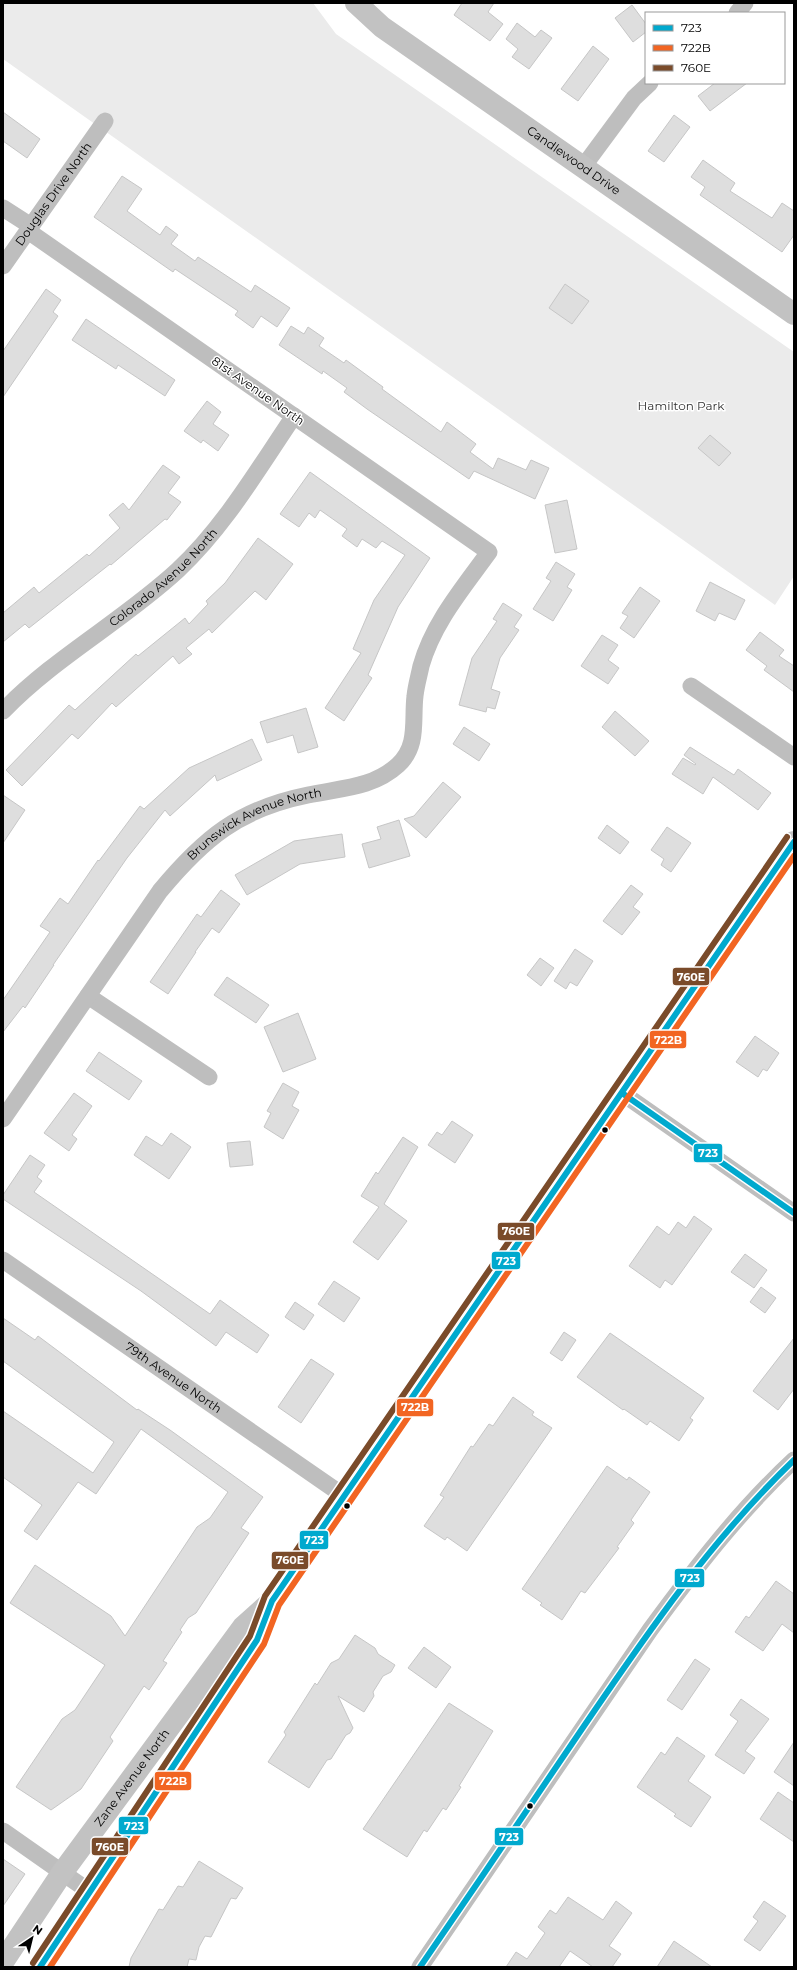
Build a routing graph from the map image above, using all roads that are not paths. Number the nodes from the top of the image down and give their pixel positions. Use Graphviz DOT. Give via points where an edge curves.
graph roads {
  1 [pos="356,3"];
  2 [pos="745,3"];
  3 [pos="738,12"];
  4 [pos="649,84"];
  5 [pos="104,121"];
  6 [pos="582,167"];
  7 [pos="3,208"];
  8 [pos="29,229"];
  9 [pos="3,266"];
  10 [pos="794,314"];
  11 [pos="294,416"];
  12 [pos="489,552"];
  13 [pos="691,686"];
  14 [pos="3,711"];
  15 [pos="794,757"];
  16 [pos="794,842"];
  17 [pos="88,996"];
  18 [pos="209,1077"];
  19 [pos="622,1093"];
  20 [pos="3,1119"];
  21 [pos="794,1213"];
  22 [pos="3,1260"];
  23 [pos="794,1460"];
  24 [pos="344,1496"];
  25 [pos="272,1601"];
  26 [pos="3,1832"];
  27 [pos="62,1873"];
  28 [pos="90,1892"];
  29 [pos="3,1962"];
  30 [pos="40,1967"];
  31 [pos="420,1967"];
  1 -- 6 [label="main road, Candlewood Drive" via="382,27"];
  2 -- 3 [label="street"];
  4 -- 6 [label="street" via="634,98"];
  5 -- 8 [label="street, Douglas Drive North"];
  6 -- 10 [label="main road, Candlewood Drive"];
  7 -- 8 [label="street, 81st Avenue North"];
  8 -- 9 [label="street, Douglas Drive North"];
  8 -- 11 [label="street, 81st Avenue North"];
  11 -- 12 [label="street, 81st Avenue North"];
  11 -- 14 [label="street, Colorado Avenue North" via="208,540 146,598 52,668"];
  12 -- 17 [label="street, Brunswick Avenue North" via="431,636 415,696 415,726 412,740 400,763 386,776 367,784 273,804 239,819 209,838 183,863 160,891"];
  13 -- 15 [label="street"];
  16 -- 19 [label="main road, Zane Avenue North"];
  17 -- 18 [label="street"];
  17 -- 20 [label="street, Brunswick Avenue North"];
  19 -- 21 [label="street"];
  19 -- 24 [label="main road, Zane Avenue North"];
  22 -- 24 [label="street, 79th Avenue North"];
  23 -- 31 [label="street" via="729,1527 688,1578"];
  24 -- 25 [label="main road, Zane Avenue North"];
  25 -- 27 [label="main road, Zane Avenue North" via="243,1627"];
  25 -- 28 [label="main road, Zane Avenue North" via="257,1640"];
  26 -- 27 [label="street"];
  27 -- 28 [label="street"];
  27 -- 29 [label="main road, Zane Avenue North"];
  28 -- 30 [label="main road, Zane Avenue North"];
}
